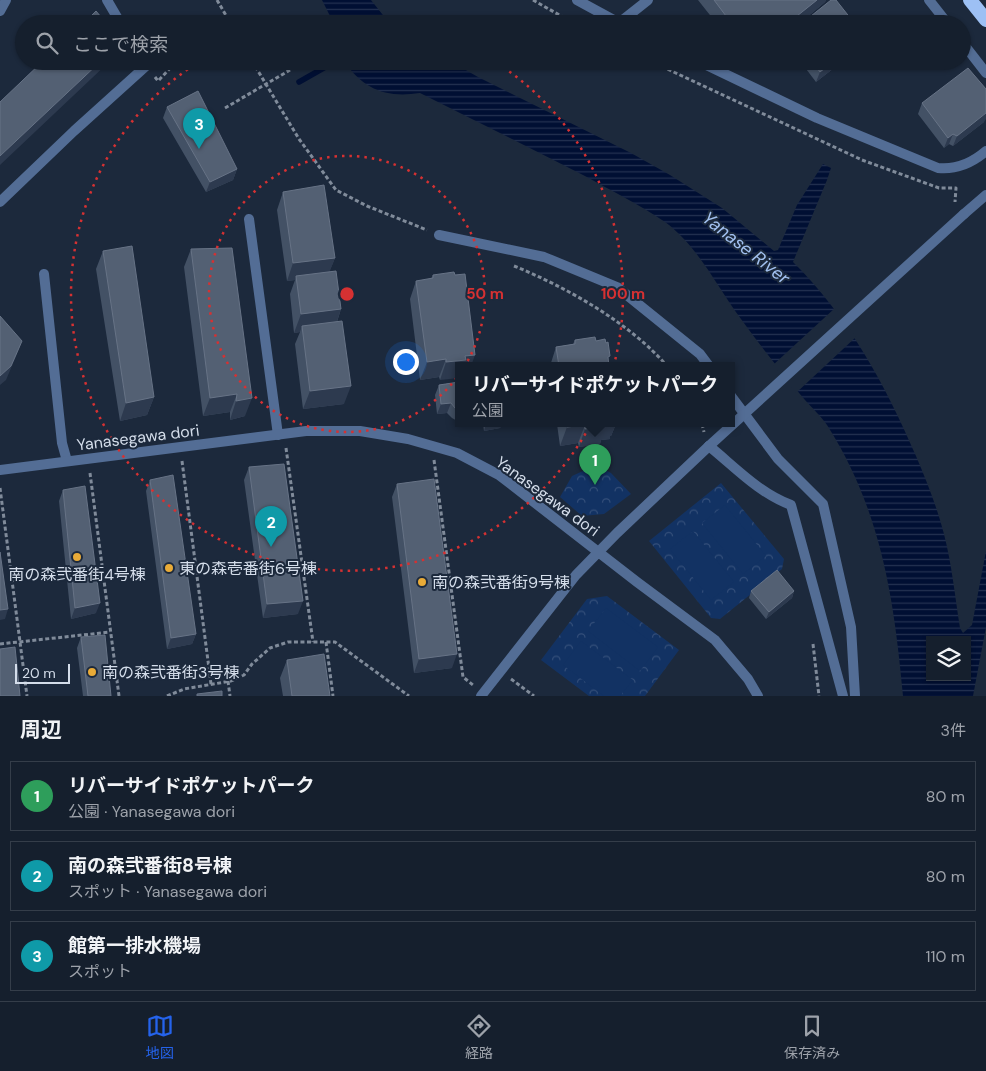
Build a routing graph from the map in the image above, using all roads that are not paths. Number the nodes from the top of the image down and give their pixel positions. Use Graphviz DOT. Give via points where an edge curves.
graph roads {
  1 [pos="6,0"];
  2 [pos="107,0"];
  3 [pos="577,0"];
  4 [pos="648,0"];
  5 [pos="929,0"];
  6 [pos="970,0"];
  7 [pos="0,10"];
  8 [pos="116,15"];
  9 [pos="605,15"];
  10 [pos="630,15"];
  11 [pos="941,15"];
  12 [pos="986,20"];
  13 [pos="971,54"];
  14 [pos="137,70"];
  15 [pos="717,70"];
  16 [pos="986,73"];
  17 [pos="986,151"];
  18 [pos="984,198"];
  19 [pos="0,202"];
  20 [pos="249,219"];
  21 [pos="440,235"];
  22 [pos="44,274"];
  23 [pos="706,362"];
  24 [pos="735,401"];
  25 [pos="735,422"];
  26 [pos="730,427"];
  27 [pos="278,435"];
  28 [pos="709,446"];
  29 [pos="67,461"];
  30 [pos="0,470"];
  31 [pos="598,552"];
  32 [pos="481,696"];
  33 [pos="758,696"];
  34 [pos="843,696"];
  35 [pos="855,696"];
  1 -- 7 [label="street"];
  2 -- 8 [label="street"];
  3 -- 9 [label="street"];
  4 -- 10 [label="street"];
  5 -- 11 [label="street"];
  6 -- 12 [label="highway"];
  13 -- 16 [label="street"];
  14 -- 19 [label="street"];
  15 -- 17 [label="street" via="834,126 938,168 967,165"];
  18 -- 25 [label="street, bridge"];
  20 -- 27 [label="street"];
  21 -- 23 [label="street" via="544,257 616,287"];
  22 -- 29 [label="street" via="62,443"];
  24 -- 35 [label="street" via="778,459 823,504 851,627"];
  26 -- 28 [label="street, bridge"];
  27 -- 29 [label="street, Yanasegawa dori"];
  27 -- 31 [label="street, Yanasegawa dori" via="306,431 360,432 408,439 457,453 499,476"];
  28 -- 31 [label="street"];
  28 -- 34 [label="street" via="760,488 791,505"];
  29 -- 30 [label="street, Yanasegawa dori"];
  31 -- 32 [label="street" via="576,575"];
  31 -- 33 [label="street, Yanasegawa dori" via="715,640"];
}
